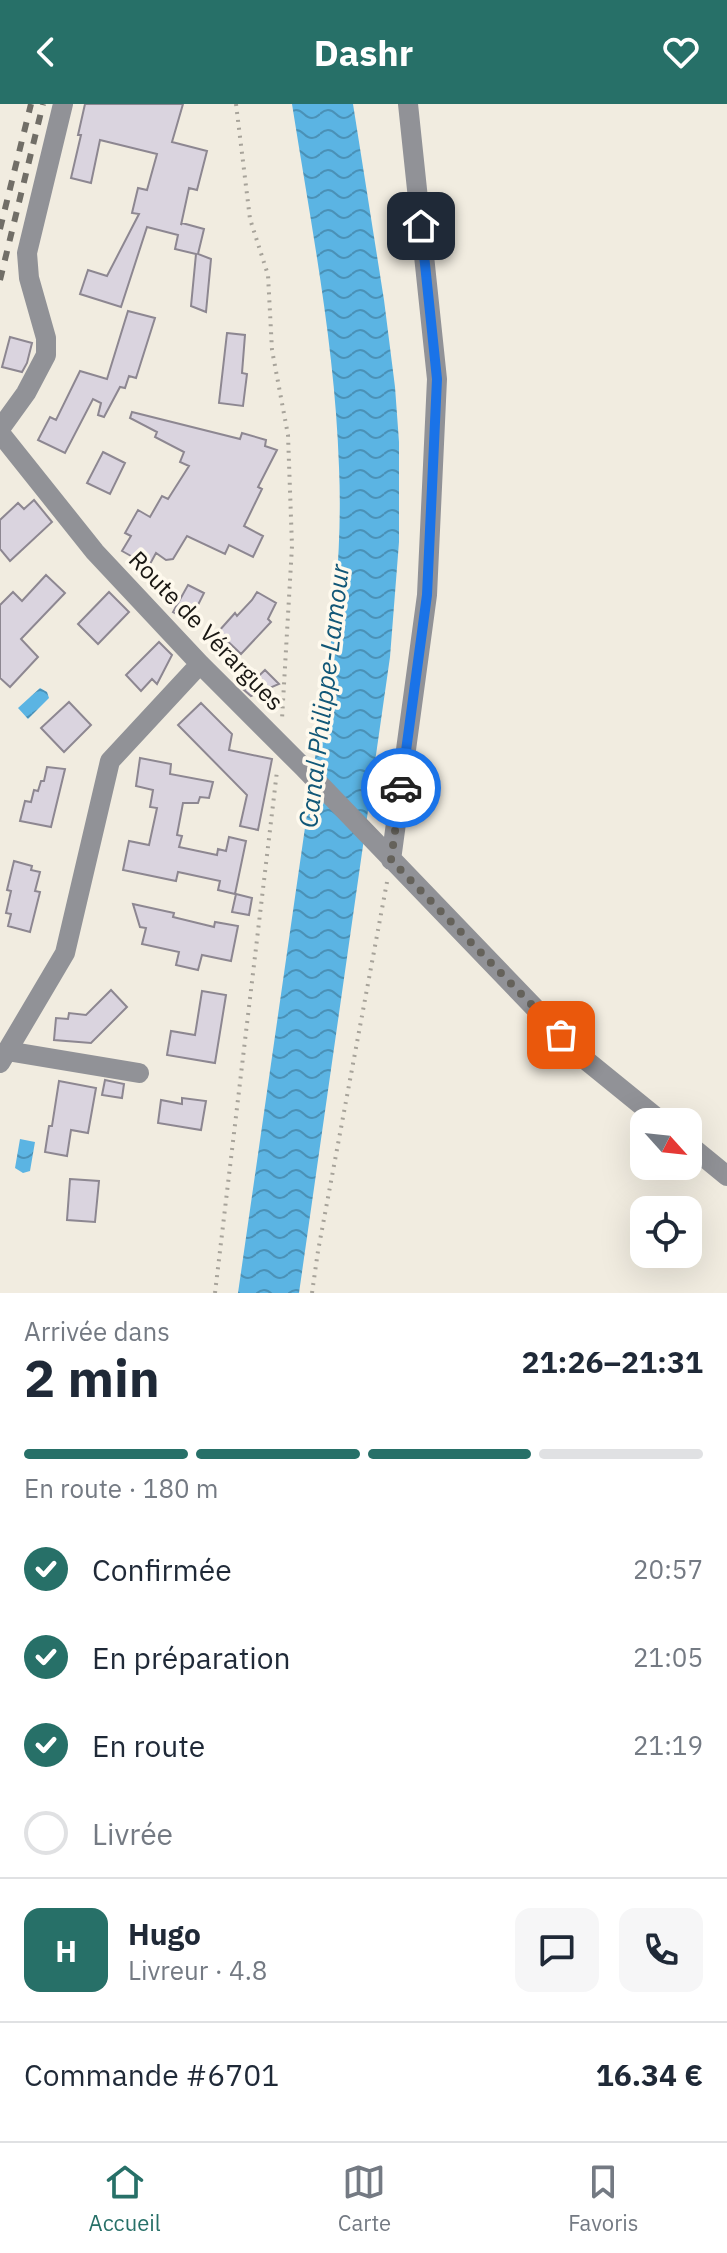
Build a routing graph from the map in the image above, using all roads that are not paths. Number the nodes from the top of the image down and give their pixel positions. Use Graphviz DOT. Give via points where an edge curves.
graph roads {
  1 [pos="63,104"];
  2 [pos="408,104"];
  3 [pos="0,431"];
  4 [pos="200,664"];
  5 [pos="391,860"];
  6 [pos="3,1057"];
  7 [pos="139,1073"];
  8 [pos="645,1108"];
  9 [pos="702,1155"];
  10 [pos="727,1176"];
  1 -- 3 [label="street" via="27,253 46,355"];
  2 -- 5 [label="street" via="437,379 427,595"];
  3 -- 4 [label="street, Route de Vérargues" via="95,552"];
  4 -- 5 [label="street, Route de Vérargues"];
  4 -- 6 [label="street" via="110,761 65,953"];
  5 -- 8 [label="street, Route de Vérargues" via="582,1057"];
  6 -- 7 [label="street"];
  9 -- 10 [label="street"];
}
